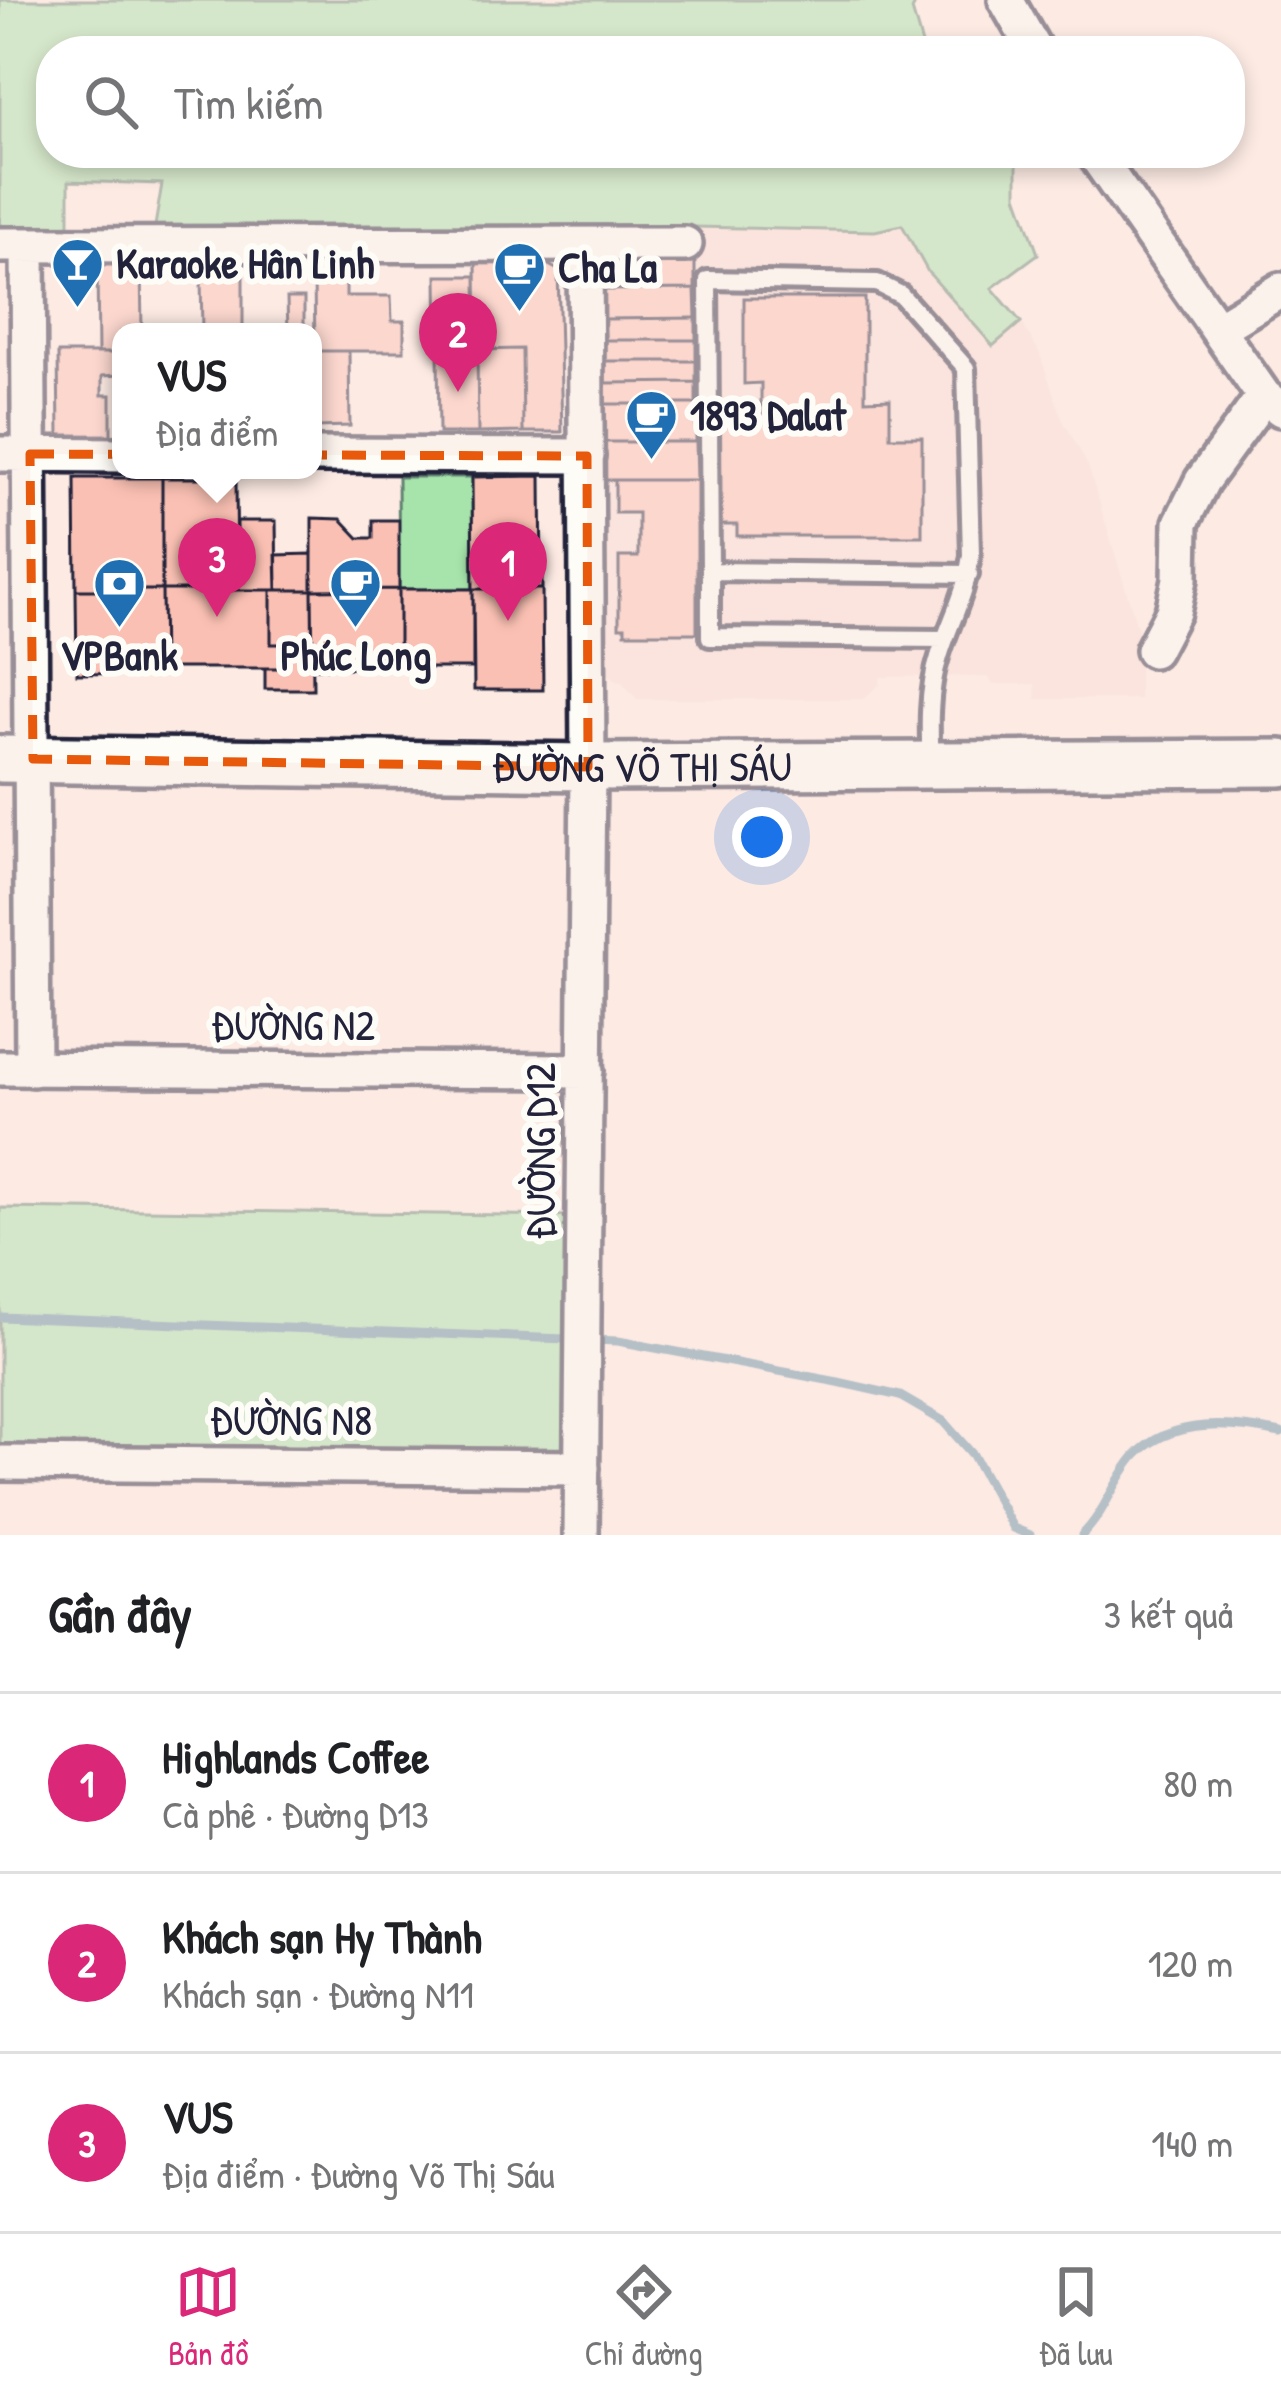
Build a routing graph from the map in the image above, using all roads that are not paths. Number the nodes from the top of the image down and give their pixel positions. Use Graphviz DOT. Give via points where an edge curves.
graph roads {
  1 [pos="1006,0"];
  2 [pos="1026,36"];
  3 [pos="1104,168"];
  4 [pos="585,244"];
  5 [pos="685,244"];
  6 [pos="14,245"];
  7 [pos="1281,290"];
  8 [pos="1216,328"];
  9 [pos="1272,403"];
  10 [pos="15,454"];
  11 [pos="112,454"];
  12 [pos="322,455"];
  13 [pos="586,456"];
  14 [pos="710,571"];
  15 [pos="968,574"];
  16 [pos="945,639"];
  17 [pos="1153,650"];
  18 [pos="16,759"];
  19 [pos="1281,763"];
  20 [pos="932,765"];
  21 [pos="588,767"];
  22 [pos="16,1068"];
  23 [pos="586,1071"];
  24 [pos="0,1463"];
  25 [pos="582,1468"];
  26 [pos="581,1535"];
  1 -- 2 [label="street"];
  3 -- 8 [label="street"];
  4 -- 5 [label="street"];
  4 -- 6 [label="street"];
  4 -- 13 [label="street, ĐƯỜNG D12"];
  6 -- 10 [label="street"];
  7 -- 8 [label="street"];
  8 -- 9 [label="street"];
  9 -- 17 [label="street" via="1202,481 1181,524 1173,612"];
  10 -- 11 [label="street"];
  10 -- 18 [label="street"];
  12 -- 13 [label="street"];
  13 -- 21 [label="street, ĐƯỜNG D12"];
  14 -- 15 [label="lane"];
  14 -- 15 [label="lane" via="708,280 866,281 901,295 966,368"];
  14 -- 16 [label="lane" via="710,637"];
  15 -- 16 [label="lane"];
  16 -- 20 [label="lane" via="930,710"];
  18 -- 21 [label="main road, ĐƯỜNG VÕ THỊ SÁU"];
  18 -- 22 [label="street"];
  19 -- 20 [label="main road, ĐƯỜNG VÕ THỊ SÁU"];
  20 -- 21 [label="main road, ĐƯỜNG VÕ THỊ SÁU"];
  21 -- 23 [label="street, ĐƯỜNG D12"];
  22 -- 23 [label="street, ĐƯỜNG N2"];
  23 -- 25 [label="street, ĐƯỜNG D12"];
  24 -- 25 [label="street, ĐƯỜNG N8"];
  25 -- 26 [label="street, ĐƯỜNG D12"];
}
